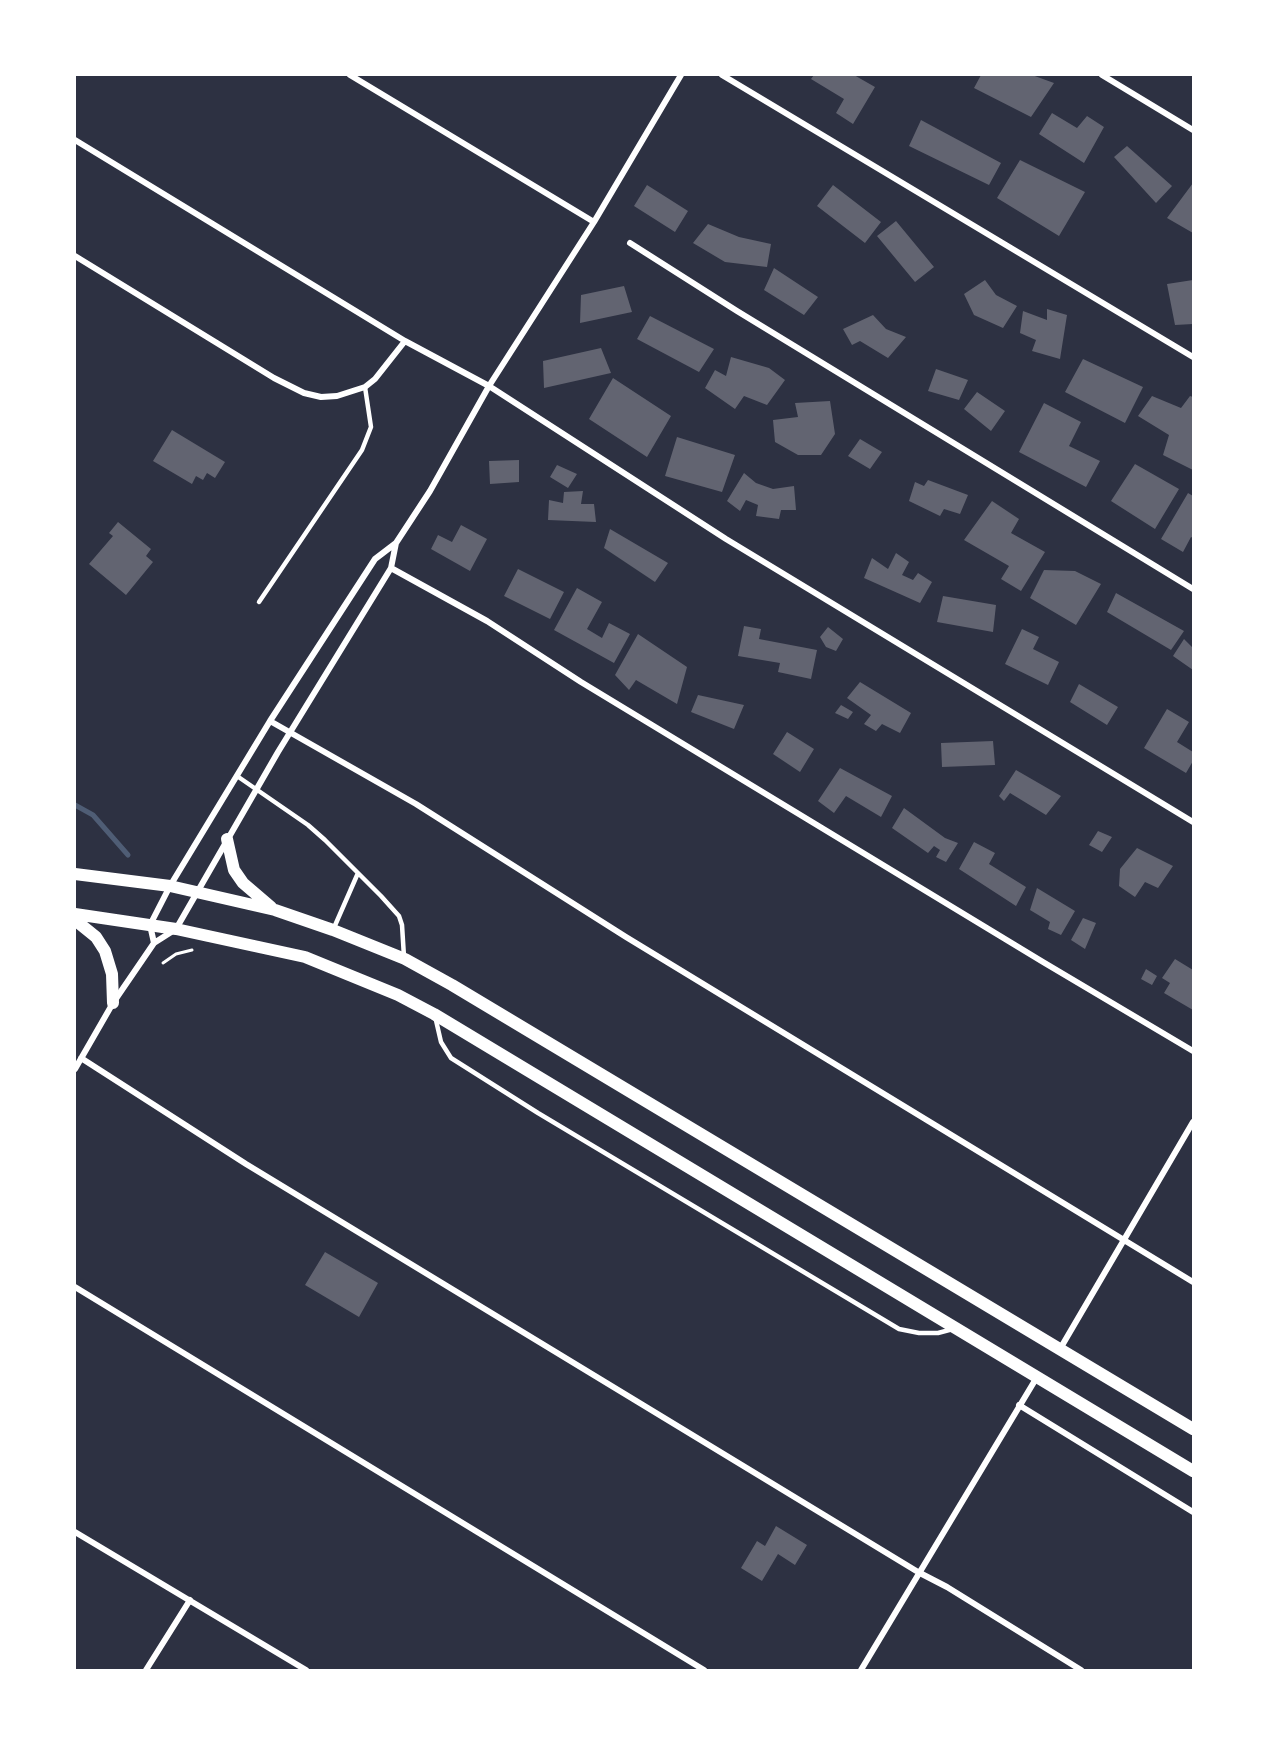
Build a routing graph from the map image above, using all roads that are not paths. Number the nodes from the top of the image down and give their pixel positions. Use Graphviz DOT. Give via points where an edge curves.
graph roads {
  1 [pos="350,75"];
  2 [pos="681,75"];
  3 [pos="722,75"];
  4 [pos="1102,75"];
  5 [pos="1193,130"];
  6 [pos="75,140"];
  7 [pos="594,222"];
  8 [pos="630,243"];
  9 [pos="75,256"];
  10 [pos="405,341"];
  11 [pos="1193,357"];
  12 [pos="489,386"];
  13 [pos="365,387"];
  14 [pos="396,543"];
  15 [pos="391,568"];
  16 [pos="1193,589"];
  17 [pos="259,602"];
  18 [pos="270,722"];
  19 [pos="290,732"];
  20 [pos="237,776"];
  21 [pos="256,789"];
  22 [pos="1193,822"];
  23 [pos="227,839"];
  24 [pos="358,873"];
  25 [pos="75,874"];
  26 [pos="170,886"];
  27 [pos="197,891"];
  28 [pos="275,910"];
  29 [pos="75,914"];
  30 [pos="75,920"];
  31 [pos="150,925"];
  32 [pos="176,929"];
  33 [pos="333,930"];
  34 [pos="154,943"];
  35 [pos="405,959"];
  36 [pos="113,1003"];
  37 [pos="434,1014"];
  38 [pos="1193,1051"];
  39 [pos="81,1058"];
  40 [pos="75,1069"];
  41 [pos="1193,1122"];
  42 [pos="1123,1240"];
  43 [pos="1193,1282"];
  44 [pos="75,1287"];
  45 [pos="955,1329"];
  46 [pos="1060,1349"];
  47 [pos="1037,1377"];
  48 [pos="1019,1405"];
  49 [pos="1193,1430"];
  50 [pos="1193,1471"];
  51 [pos="1193,1512"];
  52 [pos="75,1532"];
  53 [pos="918,1572"];
  54 [pos="190,1600"];
  55 [pos="146,1670"];
  56 [pos="306,1670"];
  57 [pos="704,1670"];
  58 [pos="861,1670"];
  59 [pos="1081,1670"];
  1 -- 7 [label="street"];
  2 -- 7 [label="street"];
  3 -- 11 [label="street"];
  4 -- 5 [label="street"];
  6 -- 10 [label="street"];
  7 -- 12 [label="street"];
  8 -- 16 [label="street"];
  9 -- 13 [label="street" via="304,393 337,396"];
  10 -- 12 [label="street"];
  10 -- 13 [label="street"];
  12 -- 14 [label="street"];
  12 -- 22 [label="street" via="726,540"];
  13 -- 17 [label="lane" via="371,426 362,450"];
  14 -- 15 [label="street"];
  14 -- 18 [label="street" via="375,559"];
  15 -- 19 [label="street"];
  15 -- 38 [label="street" via="495,626 581,682"];
  18 -- 19 [label="street"];
  18 -- 20 [label="street"];
  19 -- 21 [label="street"];
  19 -- 42 [label="street" via="416,804"];
  20 -- 21 [label="lane"];
  20 -- 26 [label="street"];
  21 -- 23 [label="street"];
  21 -- 24 [label="lane" via="308,825"];
  23 -- 27 [label="street"];
  23 -- 28 [label="main road" via="234,870 243,883"];
  24 -- 33 [label="lane"];
  24 -- 35 [label="lane" via="399,916"];
  25 -- 26 [label="main road"];
  26 -- 27 [label="main road"];
  26 -- 31 [label="street"];
  27 -- 28 [label="main road"];
  27 -- 32 [label="street"];
  28 -- 33 [label="main road"];
  29 -- 31 [label="main road"];
  30 -- 36 [label="main road" via="96,937 105,951 112,974"];
  31 -- 32 [label="main road"];
  31 -- 34 [label="street"];
  32 -- 34 [label="street"];
  32 -- 37 [label="main road" via="305,957"];
  33 -- 35 [label="main road"];
  34 -- 36 [label="street"];
  35 -- 46 [label="main road"];
  36 -- 39 [label="street"];
  37 -- 45 [label="main road"];
  37 -- 45 [label="lane" via="444,1050 451,1058 538,1113 899,1329 938,1333"];
  39 -- 40 [label="street"];
  39 -- 53 [label="street" via="246,1164"];
  41 -- 42 [label="street"];
  42 -- 43 [label="street"];
  42 -- 46 [label="street"];
  44 -- 57 [label="street"];
  45 -- 47 [label="main road"];
  46 -- 49 [label="main road"];
  47 -- 48 [label="street"];
  47 -- 50 [label="main road"];
  48 -- 51 [label="street"];
  48 -- 53 [label="street"];
  52 -- 54 [label="street"];
  53 -- 58 [label="street"];
  53 -- 59 [label="street"];
  54 -- 55 [label="street"];
  54 -- 56 [label="street"];
}
